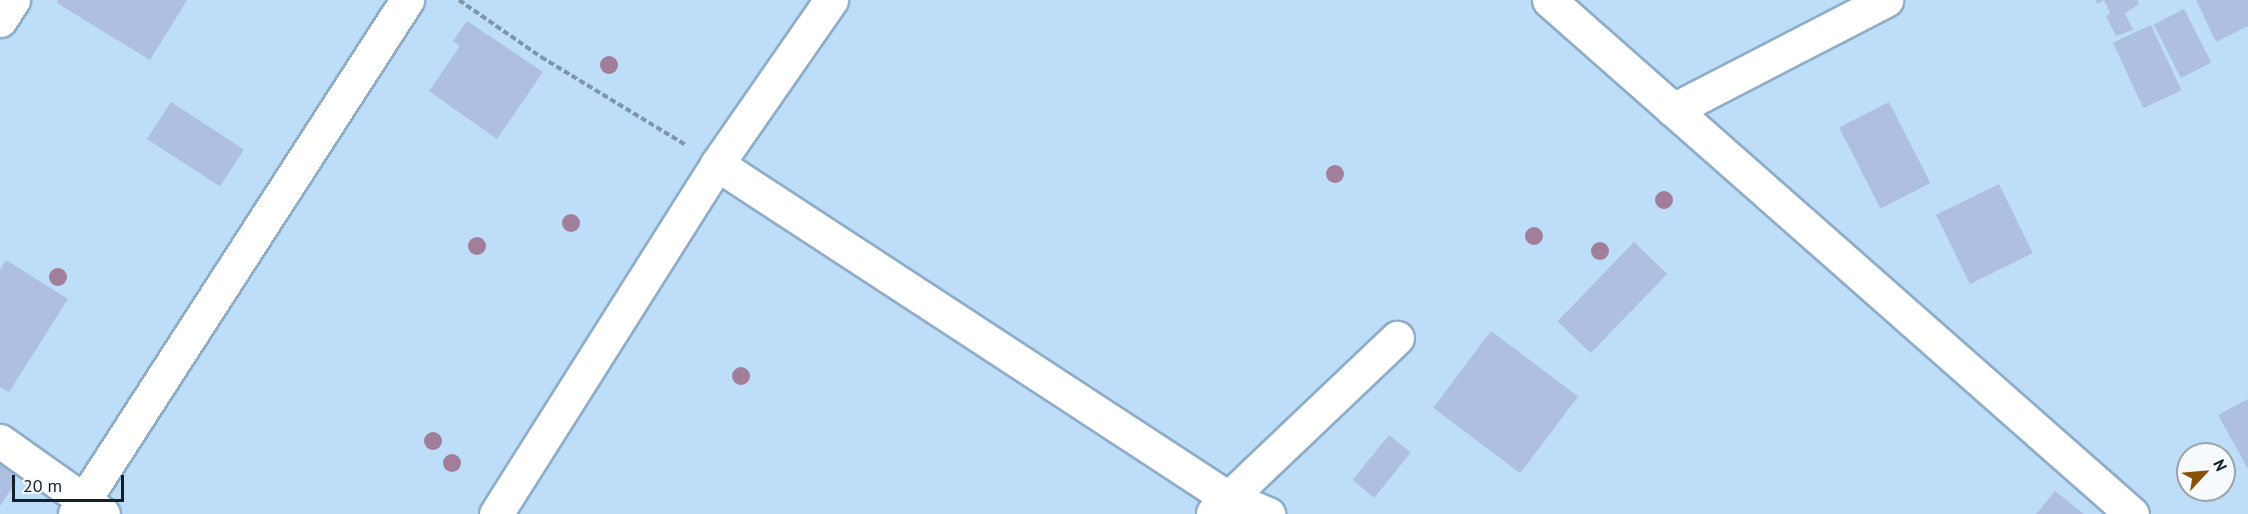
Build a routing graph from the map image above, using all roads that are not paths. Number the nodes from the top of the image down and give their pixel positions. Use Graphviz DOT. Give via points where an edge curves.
graph roads {
  1 [pos="13,0"];
  2 [pos="407,0"];
  3 [pos="831,0"];
  4 [pos="1549,0"];
  5 [pos="1886,0"];
  6 [pos="0,21"];
  7 [pos="1673,110"];
  8 [pos="717,164"];
  9 [pos="1397,338"];
  10 [pos="0,441"];
  11 [pos="1218,505"];
  12 [pos="87,510"];
  13 [pos="496,514"];
  14 [pos="1268,514"];
  15 [pos="2132,514"];
  1 -- 6 [label="street"];
  2 -- 12 [label="street"];
  3 -- 8 [label="street"];
  4 -- 7 [label="street"];
  5 -- 7 [label="street"];
  7 -- 15 [label="street"];
  8 -- 11 [label="street"];
  8 -- 13 [label="street"];
  9 -- 11 [label="street"];
  10 -- 12 [label="street"];
  11 -- 14 [label="street"];
}
